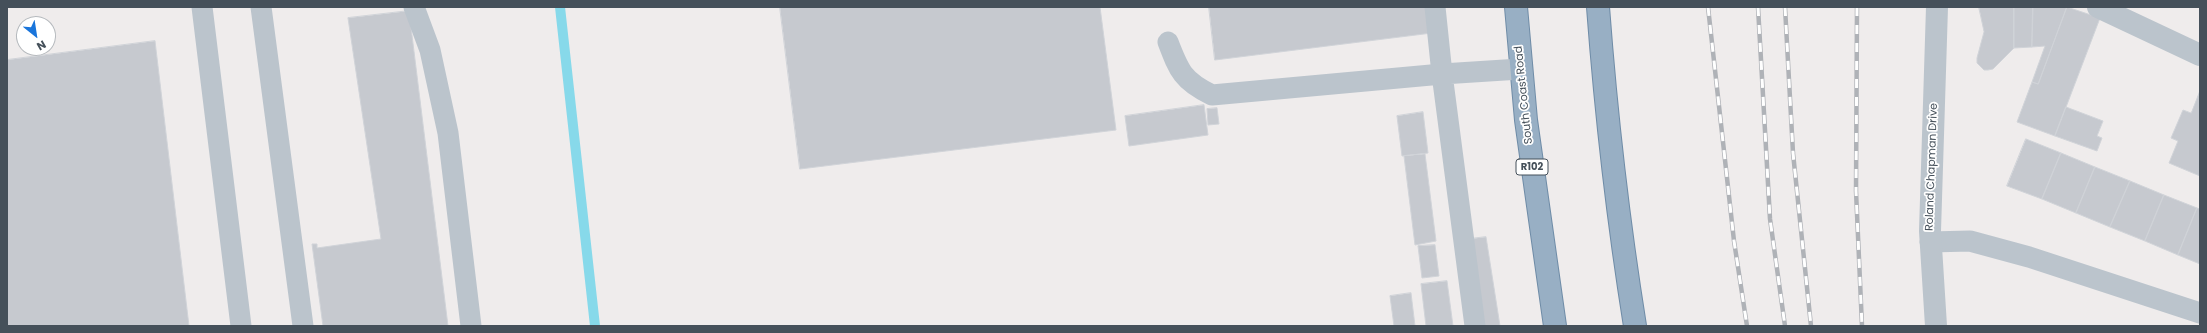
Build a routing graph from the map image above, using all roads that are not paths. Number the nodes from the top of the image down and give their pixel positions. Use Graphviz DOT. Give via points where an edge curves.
graph roads {
  1 [pos="202,7"];
  2 [pos="261,7"];
  3 [pos="414,7"];
  4 [pos="1435,7"];
  5 [pos="1516,7"];
  6 [pos="1598,7"];
  7 [pos="1937,7"];
  8 [pos="2098,7"];
  9 [pos="1168,42"];
  10 [pos="2200,55"];
  11 [pos="1520,69"];
  12 [pos="1442,74"];
  13 [pos="1930,242"];
  14 [pos="2200,313"];
  15 [pos="241,326"];
  16 [pos="303,326"];
  17 [pos="471,326"];
  18 [pos="1475,326"];
  19 [pos="1555,326"];
  20 [pos="1635,326"];
  21 [pos="1936,326"];
  1 -- 15 [label="lane"];
  2 -- 16 [label="lane"];
  3 -- 17 [label="lane" via="430,50 448,133"];
  4 -- 12 [label="lane"];
  5 -- 11 [label="highway, South Coast Road / R102"];
  6 -- 20 [label="highway" via="1606,110"];
  7 -- 13 [label="street, Roland Chapman Drive"];
  8 -- 10 [label="street"];
  9 -- 12 [label="lane" via="1178,68 1193,86 1212,96"];
  11 -- 12 [label="lane"];
  11 -- 19 [label="highway, South Coast Road / R102"];
  12 -- 18 [label="lane"];
  13 -- 14 [label="lane" via="1970,241 2029,257"];
  13 -- 21 [label="street, Roland Chapman Drive"];
}
